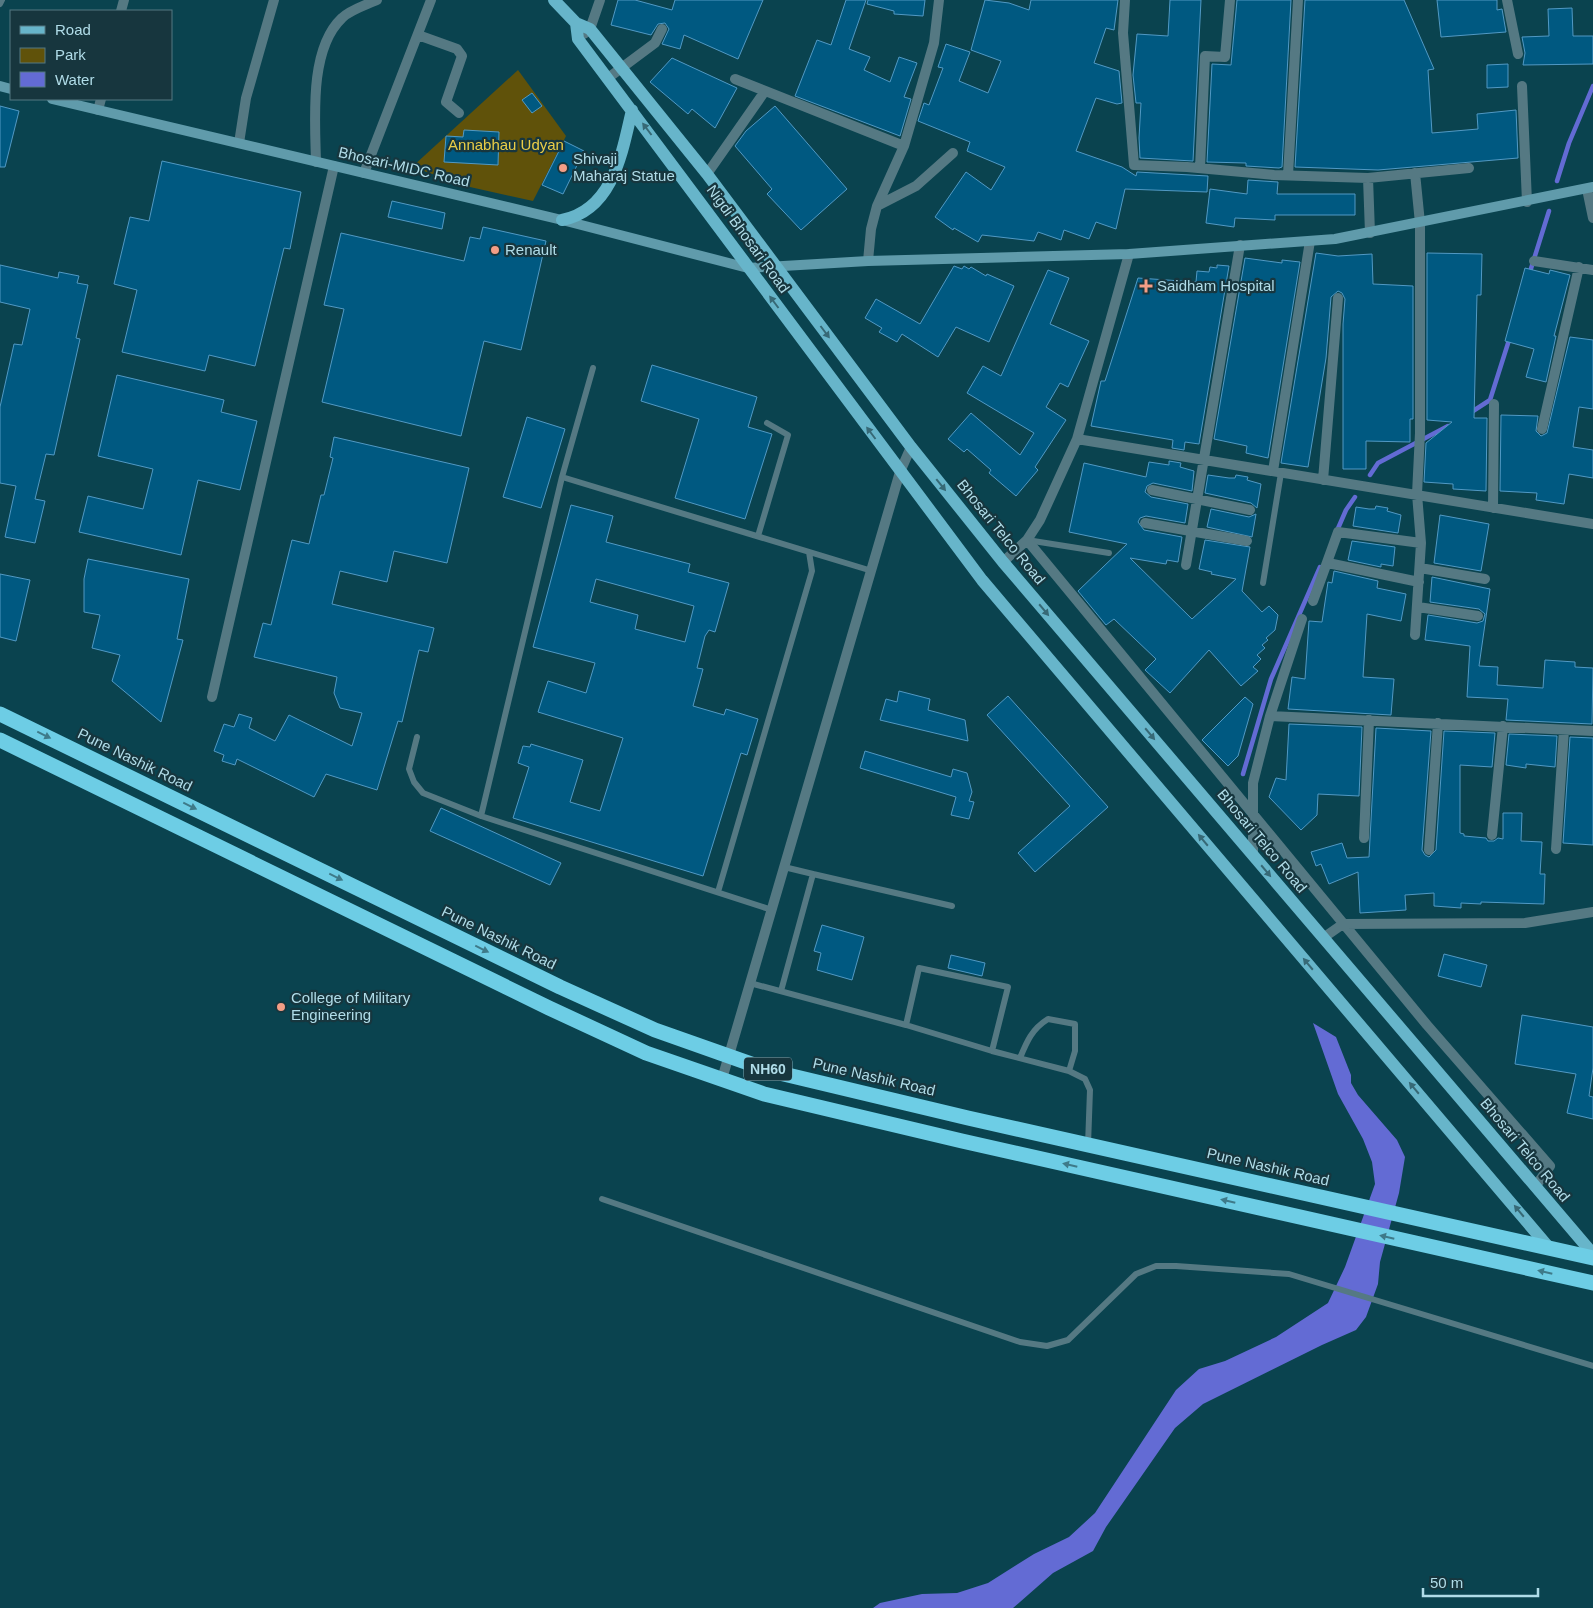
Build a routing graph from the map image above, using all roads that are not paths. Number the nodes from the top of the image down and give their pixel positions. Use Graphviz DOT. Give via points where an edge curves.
graph roads {
  1 [pos="2,0"];
  2 [pos="274,0"];
  3 [pos="377,0"];
  4 [pos="432,0"];
  5 [pos="554,0"];
  6 [pos="600,0"];
  7 [pos="939,0"];
  8 [pos="1125,0"];
  9 [pos="1230,0"];
  10 [pos="1298,0"];
  11 [pos="1507,0"];
  12 [pos="0,4"];
  13 [pos="576,23"];
  14 [pos="590,29"];
  15 [pos="662,29"];
  16 [pos="418,35"];
  17 [pos="578,39"];
  18 [pos="1518,54"];
  19 [pos="622,68"];
  20 [pos="608,78"];
  21 [pos="735,79"];
  22 [pos="1522,86"];
  23 [pos="765,91"];
  24 [pos="56,100"];
  25 [pos="101,100"];
  26 [pos="98,110"];
  27 [pos="632,110"];
  28 [pos="458,113"];
  29 [pos="239,143"];
  30 [pos="904,146"];
  31 [pos="953,153"];
  32 [pos="316,162"];
  33 [pos="334,166"];
  34 [pos="1200,168"];
  35 [pos="1468,168"];
  36 [pos="364,173"];
  37 [pos="1415,173"];
  38 [pos="707,174"];
  39 [pos="1288,175"];
  40 [pos="1368,178"];
  41 [pos="1590,188"];
  42 [pos="1527,202"];
  43 [pos="877,206"];
  44 [pos="1593,218"];
  45 [pos="562,220"];
  46 [pos="1420,224"];
  47 [pos="1370,233"];
  48 [pos="1310,240"];
  49 [pos="1240,245"];
  50 [pos="1129,254"];
  51 [pos="1534,260"];
  52 [pos="868,261"];
  53 [pos="775,266"];
  54 [pos="1579,267"];
  55 [pos="748,268"];
  56 [pos="1593,270"];
  57 [pos="1338,298"];
  58 [pos="593,368"];
  59 [pos="1494,404"];
  60 [pos="767,423"];
  61 [pos="1542,429"];
  62 [pos="1077,439"];
  63 [pos="910,447"];
  64 [pos="1204,460"];
  65 [pos="900,472"];
  66 [pos="1277,472"];
  67 [pos="562,477"];
  68 [pos="1323,480"];
  69 [pos="1152,490"];
  70 [pos="1417,494"];
  71 [pos="1198,499"];
  72 [pos="1493,508"];
  73 [pos="1250,510"];
  74 [pos="1145,523"];
  75 [pos="1593,524"];
  76 [pos="1192,531"];
  77 [pos="758,536"];
  78 [pos="1027,540"];
  79 [pos="1248,541"];
  80 [pos="1421,543"];
  81 [pos="810,552"];
  82 [pos="1109,553"];
  83 [pos="1003,562"];
  84 [pos="1328,563"];
  85 [pos="1186,565"];
  86 [pos="1420,568"];
  87 [pos="872,571"];
  88 [pos="1485,579"];
  89 [pos="1419,582"];
  90 [pos="1263,583"];
  91 [pos="1313,601"];
  92 [pos="1418,607"];
  93 [pos="1478,616"];
  94 [pos="1302,619"];
  95 [pos="1414,635"];
  96 [pos="212,697"];
  97 [pos="0,714"];
  98 [pos="1270,716"];
  99 [pos="1369,720"];
  100 [pos="1438,723"];
  101 [pos="1503,726"];
  102 [pos="1564,730"];
  103 [pos="1593,731"];
  104 [pos="417,736"];
  105 [pos="0,740"];
  106 [pos="1253,814"];
  107 [pos="481,816"];
  108 [pos="1492,835"];
  109 [pos="1364,838"];
  110 [pos="1556,849"];
  111 [pos="1429,850"];
  112 [pos="1253,855"];
  113 [pos="784,867"];
  114 [pos="813,874"];
  115 [pos="718,892"];
  116 [pos="952,906"];
  117 [pos="772,910"];
  118 [pos="1593,912"];
  119 [pos="1343,924"];
  120 [pos="1323,938"];
  121 [pos="750,983"];
  122 [pos="781,991"];
  123 [pos="906,1024"];
  124 [pos="992,1051"];
  125 [pos="728,1056"];
  126 [pos="1020,1058"];
  127 [pos="1068,1071"];
  128 [pos="722,1079"];
  129 [pos="1088,1145"];
  130 [pos="1535,1187"];
  131 [pos="602,1199"];
  132 [pos="1550,1248"];
  133 [pos="1593,1254"];
  134 [pos="1593,1258"];
  135 [pos="1593,1283"];
  136 [pos="1593,1366"];
  1 -- 12 [label="lane"];
  2 -- 29 [label="street" via="246,98"];
  3 -- 32 [label="street" via="342,17 321,50 315,97"];
  4 -- 16 [label="street"];
  5 -- 13 [label="main road, Nigdi Bhosari Road"];
  6 -- 14 [label="street"];
  7 -- 30 [label="street" via="934,43"];
  8 -- 34 [label="street" via="1124,33 1134,164"];
  9 -- 34 [label="street" via="1226,57 1205,56"];
  10 -- 39 [label="street"];
  11 -- 18 [label="street"];
  13 -- 14 [label="main road, Nigdi Bhosari Road"];
  13 -- 17 [label="main road"];
  14 -- 17 [label="street"];
  14 -- 19 [label="main road, Nigdi Bhosari Road"];
  15 -- 19 [label="street" via="656,44"];
  16 -- 28 [label="street" via="457,49 462,56 446,102"];
  16 -- 36 [label="street"];
  17 -- 20 [label="main road, Nigdi Bhosari Road"];
  19 -- 20 [label="street"];
  19 -- 38 [label="main road, Nigdi Bhosari Road"];
  20 -- 27 [label="main road, Nigdi Bhosari Road"];
  21 -- 23 [label="street"];
  22 -- 42 [label="street"];
  23 -- 30 [label="street"];
  23 -- 38 [label="street"];
  24 -- 26 [label="street, Bhosari-MIDC Road"];
  25 -- 26 [label="street"];
  26 -- 29 [label="street, Bhosari-MIDC Road"];
  27 -- 45 [label="main road" via="622,153 607,188 586,212"];
  55 -- 27 [label="main road, Nigdi Bhosari Road, one-way"];
  29 -- 32 [label="street, Bhosari-MIDC Road"];
  30 -- 43 [label="street"];
  31 -- 43 [label="street" via="916,186"];
  32 -- 33 [label="street, Bhosari-MIDC Road"];
  33 -- 36 [label="street, Bhosari-MIDC Road"];
  33 -- 96 [label="street"];
  34 -- 39 [label="street"];
  35 -- 37 [label="street"];
  36 -- 45 [label="street, Bhosari-MIDC Road"];
  37 -- 40 [label="street"];
  37 -- 46 [label="street"];
  38 -- 53 [label="main road, Nigdi Bhosari Road"];
  39 -- 40 [label="street"];
  40 -- 47 [label="street"];
  41 -- 42 [label="street, Bhosari-MIDC Road"];
  41 -- 44 [label="street"];
  42 -- 46 [label="street, Bhosari-MIDC Road"];
  43 -- 52 [label="street"];
  45 -- 55 [label="street, Bhosari-MIDC Road"];
  46 -- 47 [label="street, Bhosari-MIDC Road"];
  46 -- 70 [label="street"];
  47 -- 48 [label="street, Bhosari-MIDC Road"];
  48 -- 49 [label="street, Bhosari-MIDC Road"];
  48 -- 66 [label="street"];
  49 -- 50 [label="street, Bhosari-MIDC Road"];
  49 -- 64 [label="street"];
  50 -- 52 [label="street, Bhosari-MIDC Road"];
  50 -- 62 [label="street"];
  51 -- 54 [label="street"];
  52 -- 53 [label="street, Bhosari-MIDC Road"];
  53 -- 55 [label="street, Bhosari-MIDC Road"];
  53 -- 63 [label="main road, Nigdi Bhosari Road, one-way"];
  54 -- 56 [label="street"];
  54 -- 61 [label="street"];
  65 -- 55 [label="main road, Nigdi Bhosari Road, one-way"];
  57 -- 68 [label="street"];
  58 -- 67 [label="lane"];
  59 -- 72 [label="street"];
  60 -- 77 [label="lane" via="788,435"];
  62 -- 64 [label="street"];
  62 -- 78 [label="street" via="1040,520"];
  63 -- 65 [label="street"];
  63 -- 83 [label="main road, Bhosari Telco Road, one-way"];
  64 -- 66 [label="street"];
  64 -- 71 [label="street"];
  65 -- 87 [label="street"];
  132 -- 65 [label="main road, one-way" via="982,580"];
  66 -- 68 [label="street"];
  66 -- 90 [label="lane"];
  67 -- 77 [label="lane"];
  67 -- 107 [label="lane"];
  68 -- 70 [label="street"];
  69 -- 71 [label="street"];
  70 -- 72 [label="street"];
  70 -- 80 [label="street"];
  71 -- 73 [label="street"];
  71 -- 76 [label="street"];
  72 -- 75 [label="street"];
  74 -- 76 [label="street"];
  76 -- 79 [label="street"];
  76 -- 85 [label="street"];
  77 -- 81 [label="lane"];
  78 -- 82 [label="lane"];
  78 -- 83 [label="street"];
  78 -- 106 [label="street"];
  80 -- 84 [label="street" via="1338,532"];
  80 -- 86 [label="street"];
  81 -- 87 [label="lane"];
  81 -- 115 [label="lane" via="812,571"];
  83 -- 112 [label="main road, Bhosari Telco Road, one-way"];
  84 -- 89 [label="street"];
  84 -- 91 [label="street"];
  86 -- 88 [label="street"];
  86 -- 89 [label="street"];
  87 -- 113 [label="street"];
  89 -- 92 [label="street"];
  92 -- 93 [label="street"];
  92 -- 95 [label="street"];
  94 -- 98 [label="street"];
  97 -- 125 [label="highway, Pune Nashik Road / NH60, one-way" via="560,986 655,1030"];
  98 -- 99 [label="street"];
  98 -- 106 [label="street" via="1252,783"];
  99 -- 100 [label="street"];
  99 -- 109 [label="street"];
  100 -- 101 [label="street"];
  100 -- 111 [label="street"];
  101 -- 102 [label="street"];
  101 -- 108 [label="street"];
  102 -- 103 [label="street"];
  102 -- 110 [label="street"];
  104 -- 107 [label="lane" via="409,769 414,782 423,793"];
  105 -- 128 [label="highway, NH60" via="549,1008 646,1053"];
  106 -- 112 [label="street"];
  106 -- 119 [label="street"];
  107 -- 115 [label="lane"];
  112 -- 120 [label="main road, Bhosari Telco Road, one-way"];
  113 -- 114 [label="lane"];
  113 -- 117 [label="street"];
  114 -- 116 [label="lane"];
  114 -- 122 [label="lane"];
  115 -- 117 [label="lane"];
  117 -- 121 [label="street"];
  118 -- 119 [label="street" via="1524,923"];
  119 -- 120 [label="street"];
  119 -- 130 [label="street" via="1550,1166"];
  120 -- 130 [label="main road, Bhosari Telco Road"];
  121 -- 122 [label="lane"];
  121 -- 125 [label="street"];
  122 -- 123 [label="lane"];
  123 -- 124 [label="lane"];
  123 -- 124 [label="lane" via="919,968 1008,987"];
  124 -- 126 [label="lane"];
  125 -- 128 [label="street"];
  125 -- 129 [label="highway, Pune Nashik Road / NH60" via="771,1070"];
  126 -- 127 [label="lane"];
  126 -- 127 [label="lane" via="1030,1034 1048,1019 1075,1024 1075,1050"];
  127 -- 129 [label="lane" via="1085,1079 1090,1090"];
  135 -- 128 [label="highway, NH60, one-way" via="962,1141 764,1094"];
  129 -- 132 [label="highway, Pune Nashik Road / NH60"];
  130 -- 133 [label="main road, Bhosari Telco Road"];
  131 -- 136 [label="lane" via="1020,1342 1047,1346 1068,1340 1136,1274 1156,1266 1176,1266 1289,1274"];
  132 -- 134 [label="highway, Pune Nashik Road / NH60"];
}
